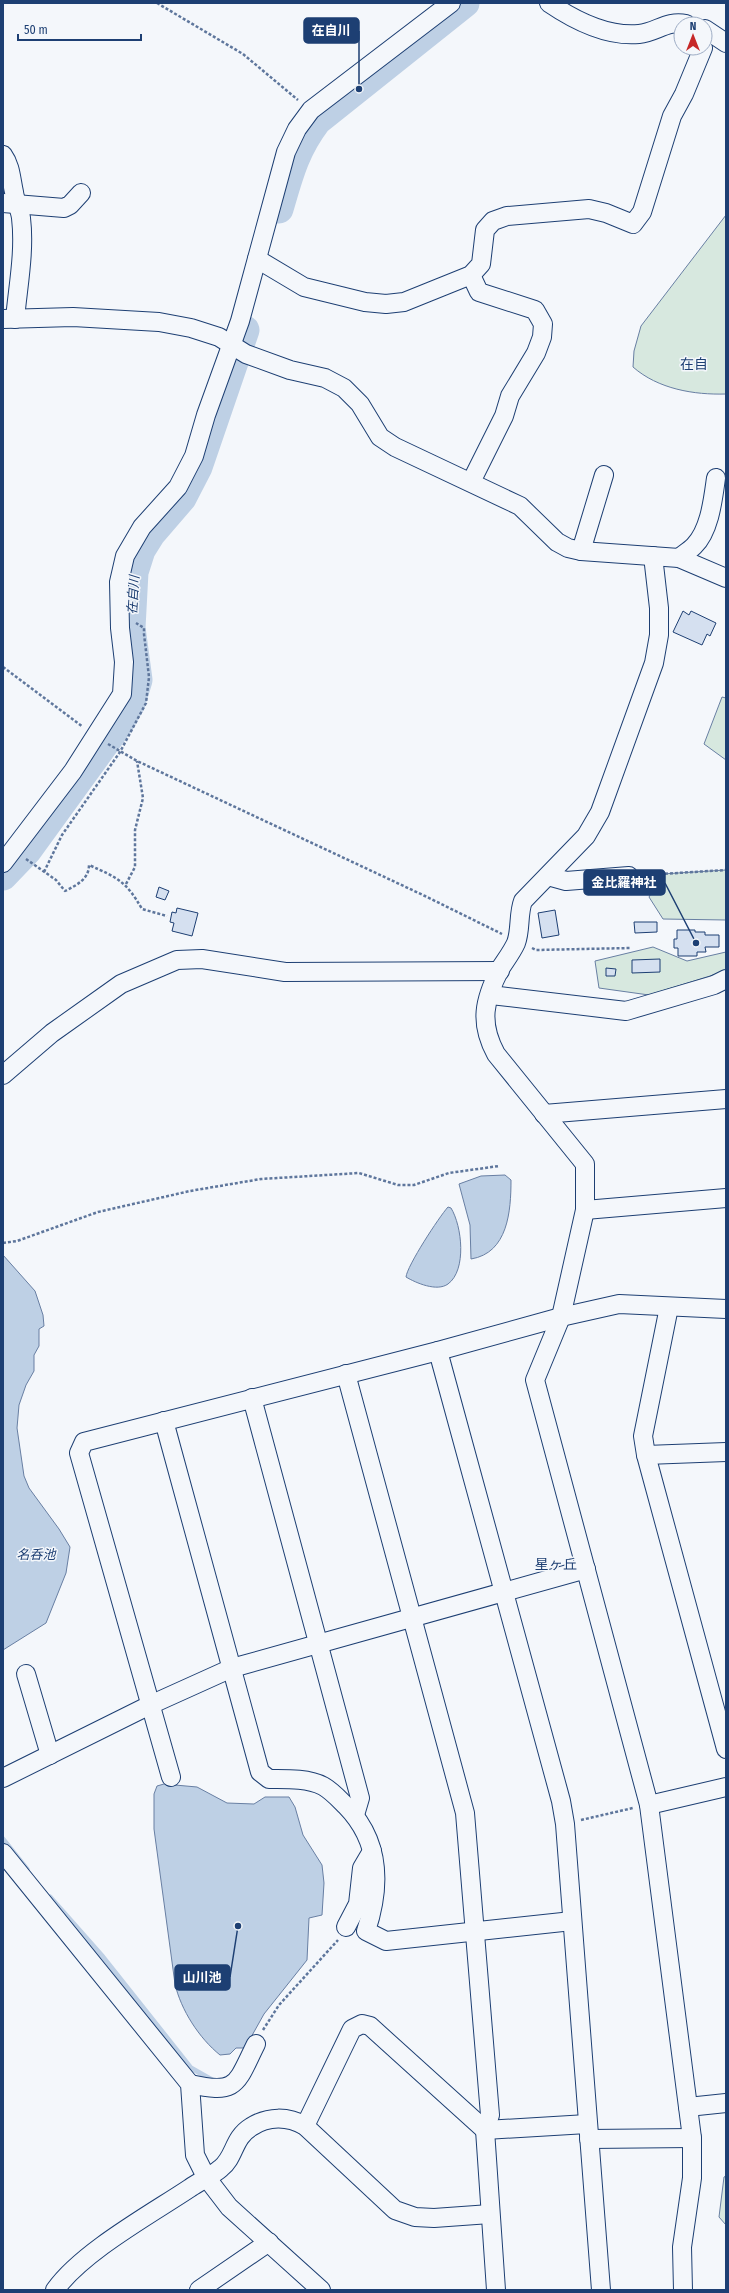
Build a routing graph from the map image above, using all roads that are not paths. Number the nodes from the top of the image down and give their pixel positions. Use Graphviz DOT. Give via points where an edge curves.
graph roads {
  1 [pos="451,3"];
  2 [pos="549,3"];
  3 [pos="673,23"];
  4 [pos="713,37"];
  5 [pos="726,43"];
  6 [pos="700,56"];
  7 [pos="3,155"];
  8 [pos="81,193"];
  9 [pos="11,203"];
  10 [pos="257,259"];
  11 [pos="471,275"];
  12 [pos="9,319"];
  13 [pos="232,346"];
  14 [pos="604,475"];
  15 [pos="716,478"];
  16 [pos="471,482"];
  17 [pos="581,551"];
  18 [pos="653,556"];
  19 [pos="679,558"];
  20 [pos="726,578"];
  21 [pos="9,856"];
  22 [pos="548,876"];
  23 [pos="628,876"];
  24 [pos="500,971"];
  25 [pos="726,979"];
  26 [pos="491,995"];
  27 [pos="3,1075"];
  28 [pos="726,1099"];
  29 [pos="544,1114"];
  30 [pos="726,1198"];
  31 [pos="585,1210"];
  32 [pos="670,1307"];
  33 [pos="726,1309"];
  34 [pos="561,1317"];
  35 [pos="438,1351"];
  36 [pos="346,1374"];
  37 [pos="252,1398"];
  38 [pos="164,1421"];
  39 [pos="726,1452"];
  40 [pos="646,1455"];
  41 [pos="586,1569"];
  42 [pos="504,1591"];
  43 [pos="411,1617"];
  44 [pos="319,1642"];
  45 [pos="232,1668"];
  46 [pos="27,1673"];
  47 [pos="150,1705"];
  48 [pos="726,1749"];
  49 [pos="50,1755"];
  50 [pos="171,1777"];
  51 [pos="3,1778"];
  52 [pos="726,1786"];
  53 [pos="648,1805"];
  54 [pos="354,1815"];
  55 [pos="372,1851"];
  56 [pos="3,1853"];
  57 [pos="572,1921"];
  58 [pos="346,1927"];
  59 [pos="474,1931"];
  60 [pos="256,2044"];
  61 [pos="190,2084"];
  62 [pos="726,2103"];
  63 [pos="688,2107"];
  64 [pos="305,2126"];
  65 [pos="485,2130"];
  66 [pos="588,2131"];
  67 [pos="692,2138"];
  68 [pos="206,2177"];
  69 [pos="490,2214"];
  70 [pos="269,2242"];
  71 [pos="55,2290"];
  72 [pos="199,2290"];
  73 [pos="321,2290"];
  74 [pos="496,2290"];
  75 [pos="601,2290"];
  76 [pos="683,2290"];
  1 -- 10 [label="street" via="311,110 297,129 286,152"];
  2 -- 3 [label="street" via="594,27 617,34 640,34"];
  4 -- 5 [label="street"];
  6 -- 11 [label="street" via="672,116 642,212 633,224 589,209 514,216 493,221 485,230 481,264"];
  7 -- 9 [label="street" via="8,162 14,194"];
  8 -- 9 [label="street" via="64,208"];
  9 -- 12 [label="street" via="21,219 22,258"];
  10 -- 11 [label="street" via="304,287 365,302 386,304 404,302"];
  10 -- 13 [label="street"];
  11 -- 16 [label="street" via="479,292 535,310 543,324 542,337 536,353 510,396 504,416"];
  12 -- 13 [label="street" via="73,317 159,322 219,337"];
  13 -- 16 [label="street" via="246,354 290,370 325,378 344,388 360,404 380,437 395,447"];
  13 -- 21 [label="street" via="206,415 194,456 178,487 142,528 125,556 119,582 124,662 122,694 74,771"];
  14 -- 17 [label="street"];
  15 -- 19 [label="street" via="704,529 695,546"];
  16 -- 17 [label="street" via="520,506 557,542"];
  17 -- 18 [label="street"];
  18 -- 19 [label="street"];
  18 -- 22 [label="street" via="659,608 654,663 600,812 586,836"];
  19 -- 20 [label="street"];
  22 -- 23 [label="street" via="566,881"];
  22 -- 24 [label="street" via="524,900 519,912 516,942"];
  24 -- 26 [label="street"];
  24 -- 27 [label="street" via="285,972 202,959 177,960 121,984 52,1033"];
  25 -- 26 [label="street" via="626,1011"];
  26 -- 29 [label="street" via="484,1017 488,1038 496,1054"];
  28 -- 29 [label="street"];
  29 -- 31 [label="street" via="585,1164"];
  30 -- 31 [label="street"];
  31 -- 34 [label="street"];
  32 -- 33 [label="street"];
  32 -- 34 [label="street" via="619,1304"];
  32 -- 40 [label="street" via="643,1436"];
  34 -- 35 [label="street"];
  34 -- 41 [label="street" via="535,1380"];
  35 -- 36 [label="street"];
  35 -- 42 [label="street"];
  36 -- 37 [label="street"];
  36 -- 43 [label="street"];
  37 -- 38 [label="street"];
  37 -- 44 [label="street"];
  38 -- 45 [label="street"];
  38 -- 47 [label="street" via="84,1442 79,1453"];
  39 -- 40 [label="street"];
  40 -- 48 [label="street"];
  41 -- 42 [label="street"];
  41 -- 53 [label="street"];
  42 -- 43 [label="street"];
  42 -- 57 [label="street" via="561,1801"];
  43 -- 44 [label="street"];
  43 -- 59 [label="street" via="466,1813"];
  44 -- 45 [label="street"];
  44 -- 54 [label="street" via="360,1798"];
  45 -- 47 [label="street"];
  45 -- 54 [label="street" via="260,1772 269,1779 286,1778 323,1786"];
  46 -- 49 [label="street"];
  47 -- 49 [label="street"];
  47 -- 50 [label="street"];
  49 -- 51 [label="street"];
  52 -- 53 [label="street"];
  53 -- 63 [label="street"];
  54 -- 55 [label="street" via="366,1834"];
  55 -- 58 [label="street" via="362,1868 358,1904"];
  55 -- 59 [label="street" via="377,1884 374,1906 366,1931 386,1941"];
  56 -- 61 [label="street"];
  57 -- 59 [label="street"];
  57 -- 66 [label="street"];
  59 -- 65 [label="street" via="490,2115"];
  60 -- 61 [label="street" via="234,2084 224,2089"];
  61 -- 68 [label="street" via="195,2155"];
  62 -- 63 [label="street"];
  63 -- 67 [label="street"];
  64 -- 65 [label="street" via="352,2029 362,2024 370,2026"];
  64 -- 68 [label="street" via="297,2121 281,2118 266,2120 251,2127 238,2138 222,2167"];
  64 -- 69 [label="street" via="395,2210 415,2217 434,2218"];
  65 -- 66 [label="street"];
  65 -- 69 [label="street"];
  66 -- 67 [label="street"];
  66 -- 75 [label="street"];
  67 -- 76 [label="street" via="692,2178 682,2247"];
  68 -- 70 [label="street" via="229,2207"];
  68 -- 71 [label="street" via="93,2254"];
  69 -- 74 [label="street"];
  70 -- 72 [label="street"];
  70 -- 73 [label="street"];
}
